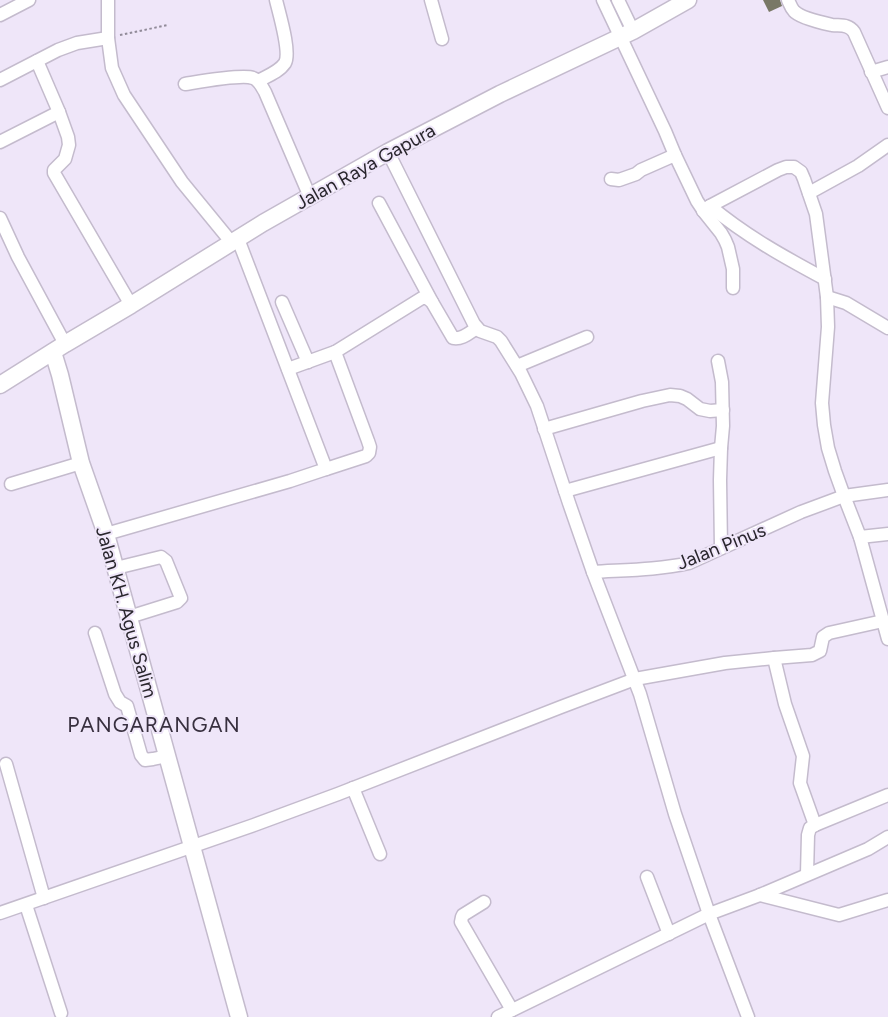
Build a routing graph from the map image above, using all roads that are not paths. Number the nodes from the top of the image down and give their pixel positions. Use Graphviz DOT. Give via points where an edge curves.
graph roads {
  1 [pos="30,0"];
  2 [pos="108,0"];
  3 [pos="276,0"];
  4 [pos="431,0"];
  5 [pos="603,0"];
  6 [pos="618,0"];
  7 [pos="688,0"];
  8 [pos="788,0"];
  9 [pos="0,15"];
  10 [pos="627,34"];
  11 [pos="108,38"];
  12 [pos="442,39"];
  13 [pos="37,61"];
  14 [pos="888,67"];
  15 [pos="871,72"];
  16 [pos="0,80"];
  17 [pos="258,81"];
  18 [pos="185,84"];
  19 [pos="888,108"];
  20 [pos="59,112"];
  21 [pos="0,142"];
  22 [pos="888,145"];
  23 [pos="388,152"];
  24 [pos="675,155"];
  25 [pos="611,179"];
  26 [pos="809,193"];
  27 [pos="310,197"];
  28 [pos="379,203"];
  29 [pos="707,208"];
  30 [pos="0,218"];
  31 [pos="235,241"];
  32 [pos="825,287"];
  33 [pos="732,288"];
  34 [pos="282,302"];
  35 [pos="432,302"];
  36 [pos="131,305"];
  37 [pos="477,328"];
  38 [pos="888,328"];
  39 [pos="586,337"];
  40 [pos="59,348"];
  41 [pos="335,352"];
  42 [pos="718,361"];
  43 [pos="308,362"];
  44 [pos="517,366"];
  45 [pos="288,369"];
  46 [pos="0,385"];
  47 [pos="723,410"];
  48 [pos="544,429"];
  49 [pos="721,448"];
  50 [pos="81,463"];
  51 [pos="326,469"];
  52 [pos="11,484"];
  53 [pos="888,490"];
  54 [pos="565,491"];
  55 [pos="844,496"];
  56 [pos="106,534"];
  57 [pos="888,534"];
  58 [pos="860,537"];
  59 [pos="721,548"];
  60 [pos="116,568"];
  61 [pos="593,572"];
  62 [pos="129,617"];
  63 [pos="883,621"];
  64 [pos="95,633"];
  65 [pos="888,639"];
  66 [pos="774,658"];
  67 [pos="635,679"];
  68 [pos="167,756"];
  69 [pos="6,764"];
  70 [pos="353,788"];
  71 [pos="888,794"];
  72 [pos="814,825"];
  73 [pos="888,837"];
  74 [pos="191,846"];
  75 [pos="380,854"];
  76 [pos="807,874"];
  77 [pos="647,877"];
  78 [pos="760,895"];
  79 [pos="44,898"];
  80 [pos="888,900"];
  81 [pos="484,902"];
  82 [pos="26,905"];
  83 [pos="0,914"];
  84 [pos="709,914"];
  85 [pos="669,934"];
  86 [pos="512,1010"];
  87 [pos="61,1013"];
  88 [pos="239,1017"];
  89 [pos="498,1017"];
  90 [pos="748,1017"];
  1 -- 9 [label="street"];
  2 -- 11 [label="street"];
  3 -- 17 [label="street" via="287,55 279,69"];
  4 -- 12 [label="street"];
  5 -- 10 [label="street"];
  6 -- 10 [label="street"];
  7 -- 10 [label="main road, Jalan Raya Gapura"];
  8 -- 15 [label="street" via="797,14 850,28"];
  10 -- 23 [label="main road, Jalan Raya Gapura"];
  10 -- 24 [label="street"];
  11 -- 13 [label="street" via="77,43"];
  11 -- 31 [label="street" via="112,68 124,95 182,182"];
  13 -- 16 [label="street"];
  13 -- 20 [label="street"];
  14 -- 15 [label="street"];
  15 -- 19 [label="street"];
  17 -- 18 [label="street" via="248,77"];
  17 -- 27 [label="street"];
  20 -- 21 [label="street"];
  20 -- 36 [label="street" via="68,145 65,159 54,173"];
  22 -- 26 [label="street"];
  23 -- 27 [label="main road, Jalan Raya Gapura"];
  23 -- 37 [label="street"];
  24 -- 25 [label="street" via="636,174 619,180"];
  24 -- 29 [label="street" via="697,201"];
  26 -- 29 [label="street" via="800,172 794,167 786,167"];
  26 -- 32 [label="street" via="816,214"];
  27 -- 31 [label="main road, Jalan Raya Gapura"];
  28 -- 35 [label="street"];
  29 -- 32 [label="street"];
  29 -- 33 [label="street" via="728,247 733,269"];
  30 -- 40 [label="street"];
  31 -- 36 [label="main road, Jalan Raya Gapura"];
  31 -- 45 [label="street"];
  32 -- 38 [label="street"];
  32 -- 55 [label="street" via="828,327 822,403 828,448"];
  34 -- 43 [label="street"];
  35 -- 37 [label="street" via="453,338 461,338"];
  35 -- 41 [label="street" via="422,298"];
  36 -- 40 [label="main road, Jalan Raya Gapura"];
  37 -- 44 [label="street" via="497,337"];
  39 -- 44 [label="street"];
  40 -- 46 [label="main road, Jalan Raya Gapura"];
  40 -- 50 [label="main road, Jalan KH. Agus Salim" via="60,375"];
  41 -- 43 [label="street"];
  41 -- 51 [label="street" via="370,453"];
  42 -- 47 [label="street"];
  43 -- 45 [label="street"];
  44 -- 48 [label="street"];
  45 -- 51 [label="street"];
  47 -- 48 [label="street" via="700,409 687,399 670,394"];
  47 -- 49 [label="street"];
  48 -- 54 [label="street"];
  49 -- 54 [label="street"];
  49 -- 59 [label="street"];
  50 -- 52 [label="street"];
  50 -- 56 [label="main road, Jalan KH. Agus Salim"];
  51 -- 56 [label="street"];
  53 -- 55 [label="street, Jalan Pinus"];
  54 -- 61 [label="street"];
  55 -- 58 [label="street"];
  55 -- 59 [label="street, Jalan Pinus"];
  56 -- 60 [label="main road, Jalan KH. Agus Salim"];
  57 -- 58 [label="street"];
  58 -- 63 [label="street"];
  59 -- 61 [label="street, Jalan Pinus" via="677,566"];
  60 -- 62 [label="main road, Jalan KH. Agus Salim"];
  60 -- 62 [label="street" via="161,557 166,561 181,598"];
  61 -- 67 [label="street"];
  62 -- 68 [label="main road, Jalan KH. Agus Salim"];
  63 -- 65 [label="street"];
  63 -- 66 [label="street" via="829,633 823,637 820,651 815,654"];
  64 -- 68 [label="street" via="115,694 127,706 141,755 145,760"];
  66 -- 67 [label="street"];
  66 -- 72 [label="street" via="785,704 803,756 800,783"];
  67 -- 70 [label="street"];
  67 -- 84 [label="street"];
  68 -- 74 [label="main road, Jalan KH. Agus Salim"];
  69 -- 79 [label="street"];
  70 -- 74 [label="street"];
  70 -- 75 [label="street"];
  71 -- 72 [label="street"];
  72 -- 76 [label="street" via="808,835"];
  73 -- 76 [label="street" via="868,849"];
  74 -- 79 [label="street"];
  74 -- 88 [label="main road, Jalan KH. Agus Salim"];
  76 -- 78 [label="street"];
  77 -- 85 [label="street"];
  78 -- 80 [label="street" via="840,915"];
  78 -- 84 [label="street"];
  79 -- 82 [label="street"];
  81 -- 86 [label="street" via="463,915 461,922"];
  82 -- 83 [label="street"];
  82 -- 87 [label="street"];
  84 -- 85 [label="street"];
  84 -- 90 [label="street"];
  85 -- 86 [label="street"];
  86 -- 89 [label="street"];
}
